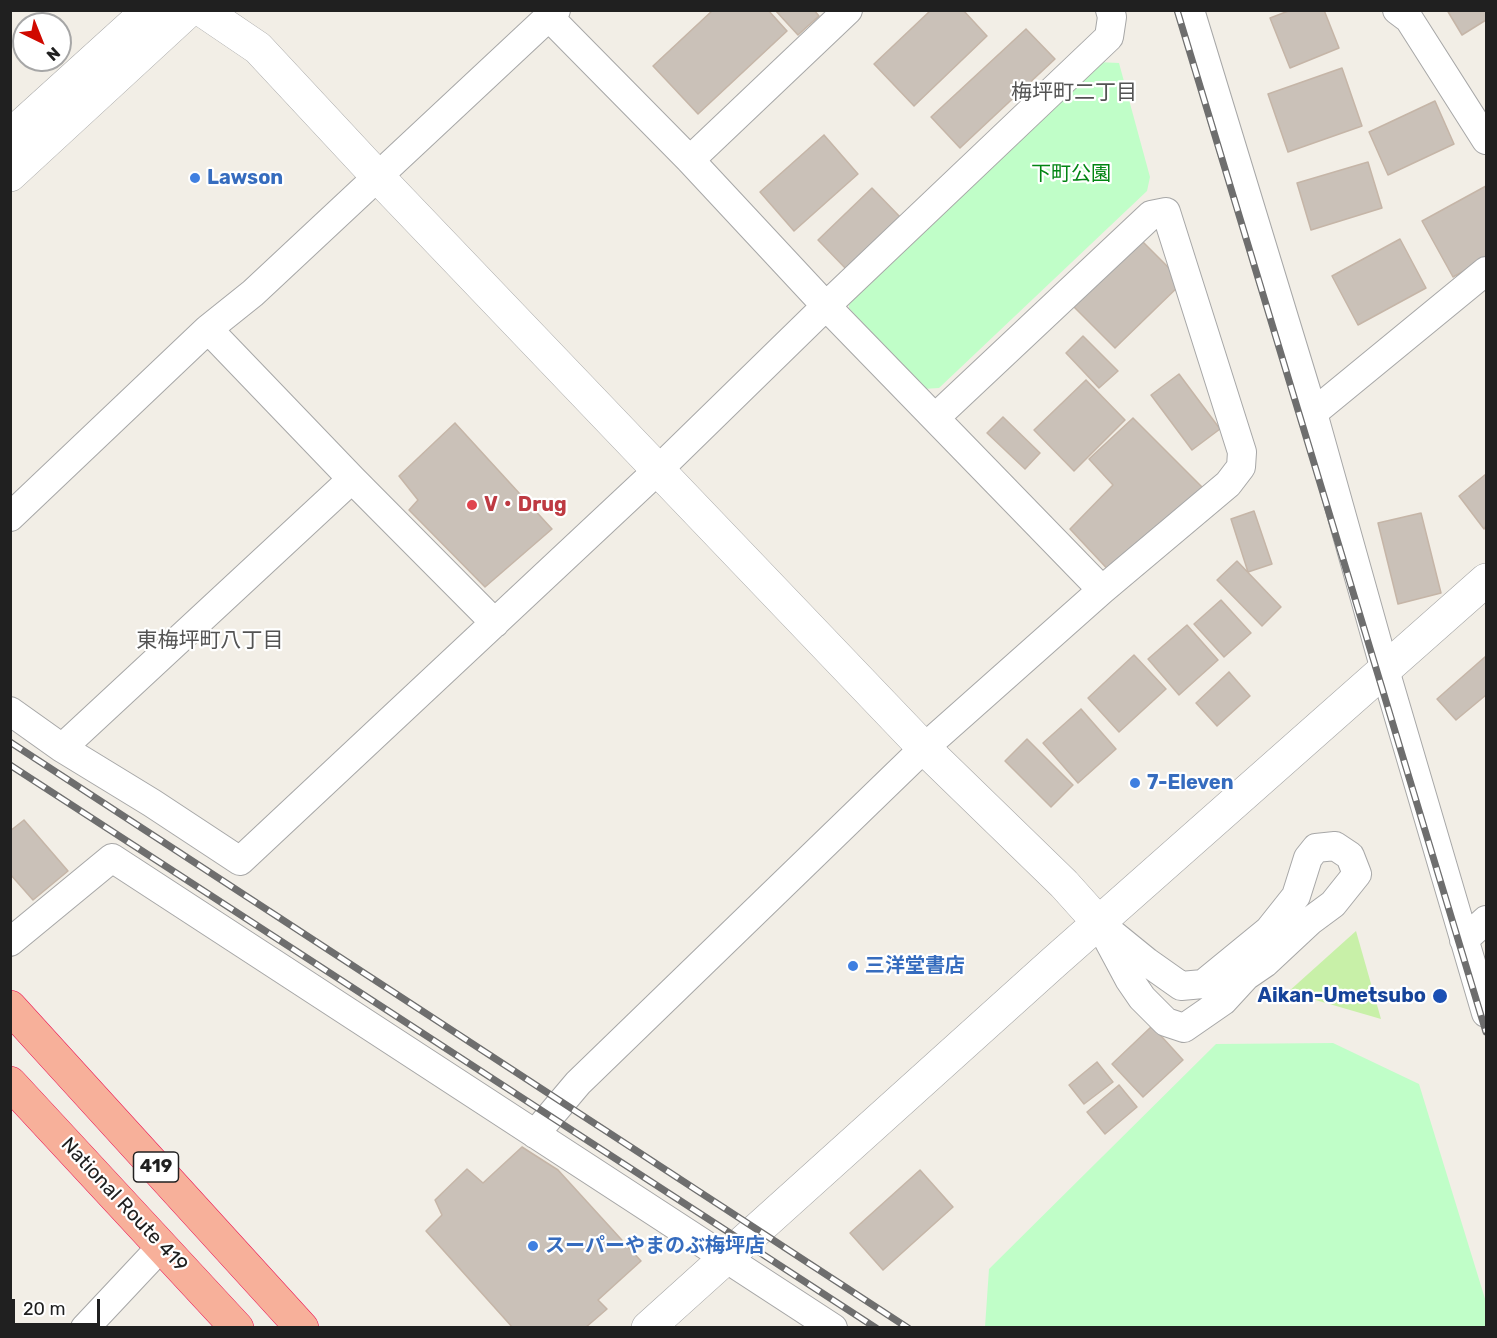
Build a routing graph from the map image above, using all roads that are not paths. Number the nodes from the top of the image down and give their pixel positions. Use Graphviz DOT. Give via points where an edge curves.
graph roads {
  1 [pos="149,10"];
  2 [pos="189,10"];
  3 [pos="202,10"];
  4 [pos="238,10"];
  5 [pos="848,10"];
  6 [pos="1110,10"];
  7 [pos="1190,10"];
  8 [pos="1397,10"];
  9 [pos="552,14"];
  10 [pos="258,48"];
  11 [pos="10,136"];
  12 [pos="1486,140"];
  13 [pos="690,160"];
  14 [pos="10,175"];
  15 [pos="379,178"];
  16 [pos="1486,271"];
  17 [pos="826,306"];
  18 [pos="208,328"];
  19 [pos="1313,413"];
  20 [pos="936,417"];
  21 [pos="659,469"];
  22 [pos="352,479"];
  23 [pos="10,518"];
  24 [pos="1486,580"];
  25 [pos="1102,590"];
  26 [pos="495,623"];
  27 [pos="1384,670"];
  28 [pos="10,711"];
  29 [pos="62,748"];
  30 [pos="924,748"];
  31 [pos="1486,920"];
  32 [pos="1099,923"];
  33 [pos="1464,940"];
  34 [pos="10,942"];
  35 [pos="10,1007"];
  36 [pos="1486,1013"];
  37 [pos="10,1083"];
  38 [pos="535,1134"];
  39 [pos="161,1247"];
  40 [pos="726,1257"];
  41 [pos="85,1328"];
  42 [pos="237,1328"];
  43 [pos="302,1328"];
  44 [pos="648,1328"];
  45 [pos="833,1328"];
  1 -- 11 [label="street"];
  2 -- 14 [label="street"];
  3 -- 10 [label="street"];
  4 -- 10 [label="street"];
  5 -- 13 [label="street"];
  6 -- 17 [label="street" via="1108,38"];
  7 -- 19 [label="street"];
  8 -- 12 [label="street" via="1409,18"];
  9 -- 13 [label="street"];
  9 -- 15 [label="street"];
  10 -- 15 [label="street"];
  13 -- 17 [label="street"];
  15 -- 18 [label="street" via="253,293"];
  15 -- 21 [label="street"];
  16 -- 19 [label="street"];
  17 -- 20 [label="street"];
  17 -- 21 [label="street"];
  18 -- 22 [label="street"];
  18 -- 23 [label="street"];
  19 -- 27 [label="street"];
  20 -- 25 [label="street"];
  20 -- 25 [label="street" via="1152,215 1166,212 1242,452 1241,467 1228,484"];
  21 -- 26 [label="street"];
  21 -- 30 [label="street"];
  22 -- 26 [label="street"];
  22 -- 29 [label="street"];
  24 -- 27 [label="street"];
  25 -- 30 [label="street"];
  26 -- 29 [label="street" via="240,861"];
  27 -- 32 [label="street"];
  27 -- 33 [label="street"];
  28 -- 29 [label="street"];
  30 -- 32 [label="street"];
  30 -- 38 [label="street" via="578,1083"];
  31 -- 33 [label="street"];
  32 -- 32 [label="street" via="1181,986 1203,984 1269,930 1296,896 1308,858 1316,848 1335,846 1350,856 1357,874 1334,904 1246,976 1223,1000 1184,1028 1166,1022 1142,998"];
  32 -- 40 [label="street"];
  33 -- 36 [label="street"];
  34 -- 38 [label="street" via="112,858"];
  35 -- 43 [label="highway, 419"];
  37 -- 39 [label="highway, National Route 419 / 419"];
  38 -- 40 [label="street"];
  39 -- 41 [label="street"];
  39 -- 42 [label="highway, National Route 419 / 419"];
  40 -- 44 [label="street"];
  40 -- 45 [label="street"];
}
